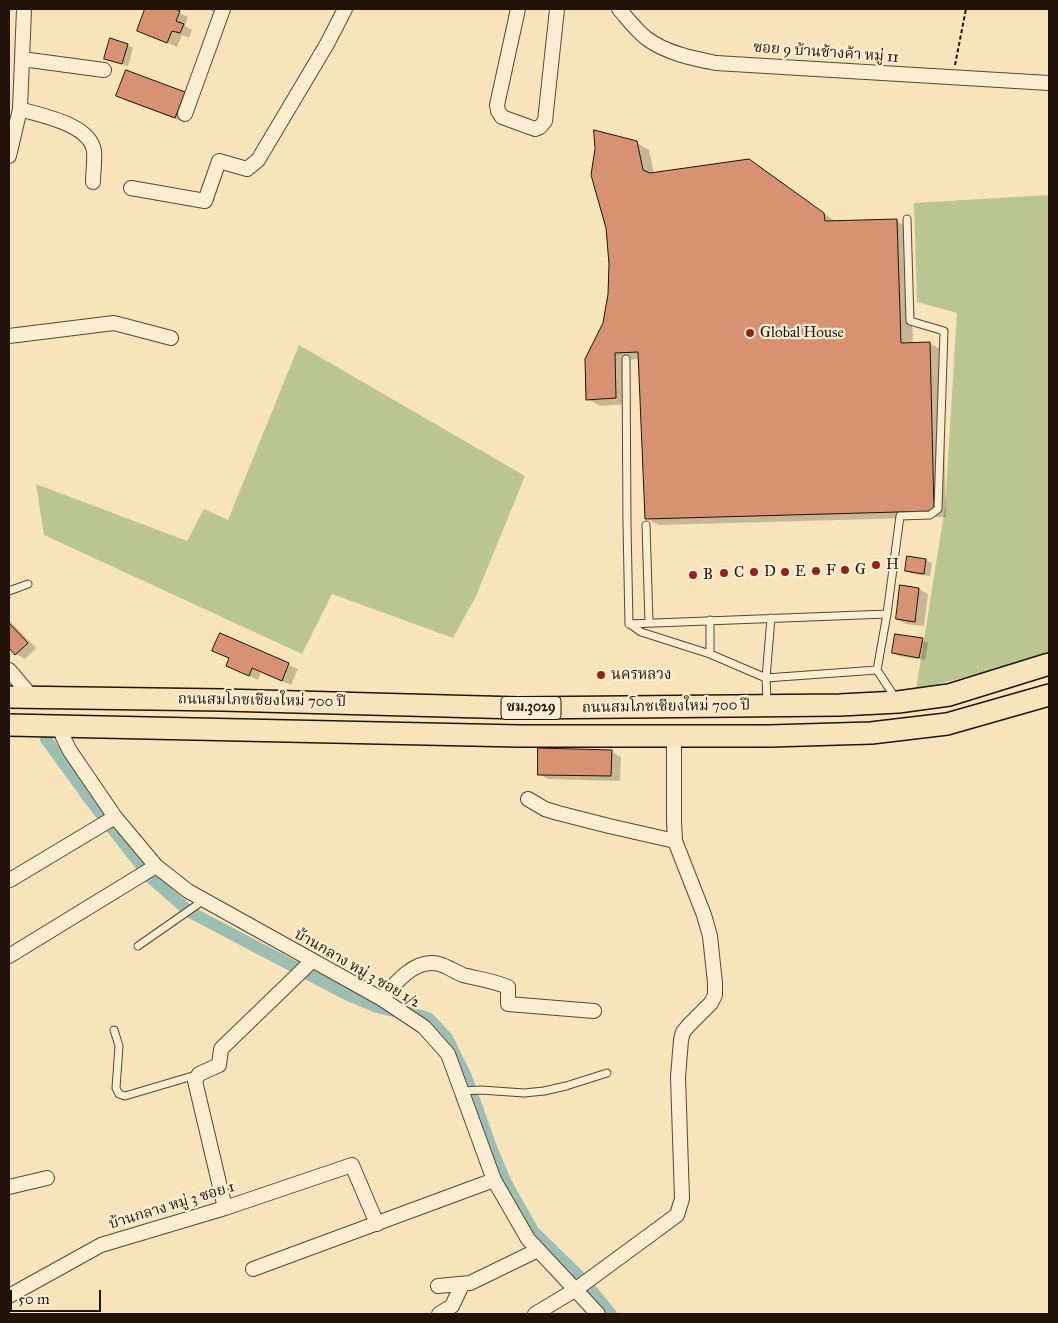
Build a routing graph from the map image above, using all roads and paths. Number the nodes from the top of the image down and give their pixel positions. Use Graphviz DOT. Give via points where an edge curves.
graph roads {
  1 [pos="24,9"];
  2 [pos="223,9"];
  3 [pos="345,9"];
  4 [pos="518,9"];
  5 [pos="557,9"];
  6 [pos="619,9"];
  7 [pos="966,9"];
  8 [pos="22,59"];
  9 [pos="104,70"];
  10 [pos="953,77"];
  11 [pos="1049,84"];
  12 [pos="15,86"];
  13 [pos="185,114"];
  14 [pos="15,118"];
  15 [pos="9,156"];
  16 [pos="93,182"];
  17 [pos="131,188"];
  18 [pos="907,219"];
  19 [pos="9,336"];
  20 [pos="171,338"];
  21 [pos="626,359"];
  22 [pos="646,525"];
  23 [pos="28,584"];
  24 [pos="9,591"];
  25 [pos="887,614"];
  26 [pos="771,618"];
  27 [pos="710,620"];
  28 [pos="648,623"];
  29 [pos="629,624"];
  30 [pos="710,654"];
  31 [pos="1049,664"];
  32 [pos="9,670"];
  33 [pos="877,670"];
  34 [pos="766,678"];
  35 [pos="1049,695"];
  36 [pos="9,697"];
  37 [pos="32,697"];
  38 [pos="898,702"];
  39 [pos="767,706"];
  40 [pos="9,725"];
  41 [pos="60,726"];
  42 [pos="674,736"];
  43 [pos="528,799"];
  44 [pos="115,817"];
  45 [pos="675,841"];
  46 [pos="156,866"];
  47 [pos="10,880"];
  48 [pos="204,900"];
  49 [pos="138,946"];
  50 [pos="9,956"];
  51 [pos="312,961"];
  52 [pos="382,999"];
  53 [pos="594,1012"];
  54 [pos="114,1030"];
  55 [pos="608,1073"];
  56 [pos="199,1074"];
  57 [pos="465,1091"];
  58 [pos="47,1178"];
  59 [pos="494,1180"];
  60 [pos="9,1187"];
  61 [pos="225,1208"];
  62 [pos="377,1224"];
  63 [pos="538,1250"];
  64 [pos="253,1269"];
  65 [pos="462,1285"];
  66 [pos="438,1286"];
  67 [pos="575,1290"];
  68 [pos="9,1296"];
  69 [pos="439,1314"];
  70 [pos="536,1314"];
  71 [pos="598,1314"];
  1 -- 8 [label="street"];
  2 -- 13 [label="street"];
  3 -- 17 [label="street" via="258,160 247,169 219,161 205,200"];
  4 -- 5 [label="street" via="497,105 502,116 536,129 545,121"];
  6 -- 10 [label="street, ซอย 9 บ้านช้างค้า หมู่ 11" via="644,37 667,51 689,58"];
  7 -- 10 [label="path"];
  8 -- 9 [label="street"];
  8 -- 12 [label="street"];
  10 -- 11 [label="street, ซอย 9 บ้านช้างค้า หมู่ 11"];
  12 -- 14 [label="street"];
  14 -- 15 [label="street"];
  14 -- 16 [label="street" via="72,126 88,138 94,152"];
  18 -- 25 [label="lane" via="910,320 944,331 938,509 930,516 900,516"];
  19 -- 20 [label="street" via="114,323"];
  21 -- 29 [label="lane"];
  22 -- 28 [label="lane"];
  23 -- 24 [label="lane"];
  25 -- 26 [label="lane"];
  25 -- 33 [label="lane"];
  26 -- 27 [label="lane"];
  26 -- 34 [label="lane"];
  27 -- 28 [label="lane"];
  27 -- 30 [label="lane"];
  28 -- 29 [label="lane"];
  29 -- 30 [label="lane" via="641,632"];
  30 -- 34 [label="lane"];
  31 -- 38 [label="main road, ถนนสมโภชเชียงใหม่ 700 ปี / ชม.3029" via="949,695"];
  32 -- 37 [label="street"];
  33 -- 34 [label="lane"];
  33 -- 38 [label="lane"];
  34 -- 39 [label="lane"];
  35 -- 42 [label="main road, ถนนสมโภชเชียงใหม่ 700 ปี / ชม.3029" via="947,724 871,733"];
  36 -- 37 [label="main road, ถนนสมโภชเชียงใหม่ 700 ปี / ชม.3029"];
  37 -- 39 [label="main road, ถนนสมโภชเชียงใหม่ 700 ปี / ชม.3029" via="519,708"];
  38 -- 39 [label="main road, ถนนสมโภชเชียงใหม่ 700 ปี / ชม.3029"];
  40 -- 41 [label="main road, ถนนสมโภชเชียงใหม่ 700 ปี / ชม.3029"];
  41 -- 42 [label="main road, ถนนสมโภชเชียงใหม่ 700 ปี / ชม.3029" via="519,736"];
  41 -- 44 [label="street, บ้านกลาง หมู่ 3 ซอย 1/2" via="70,751"];
  42 -- 45 [label="street"];
  43 -- 45 [label="street" via="545,809"];
  44 -- 46 [label="street, บ้านกลาง หมู่ 3 ซอย 1/2"];
  44 -- 47 [label="street"];
  45 -- 67 [label="street" via="708,929 715,983 711,1003 689,1025 680,1040 682,1199 677,1215"];
  46 -- 48 [label="street, บ้านกลาง หมู่ 3 ซอย 1/2"];
  46 -- 50 [label="street"];
  48 -- 49 [label="lane"];
  48 -- 51 [label="street, บ้านกลาง หมู่ 3 ซอย 1/2"];
  51 -- 52 [label="street, บ้านกลาง หมู่ 3 ซอย 1/2"];
  51 -- 56 [label="street" via="225,1045 219,1065"];
  52 -- 53 [label="street" via="411,970 429,963 508,987 508,1004"];
  52 -- 57 [label="street, บ้านกลาง หมู่ 3 ซอย 1/2" via="424,1027 448,1054"];
  54 -- 56 [label="lane" via="119,1046 116,1088 119,1094 125,1096"];
  55 -- 57 [label="lane" via="544,1091"];
  56 -- 61 [label="street" via="195,1089"];
  57 -- 59 [label="street, บ้านกลาง หมู่ 3 ซอย 1/2"];
  58 -- 60 [label="street"];
  59 -- 62 [label="street"];
  59 -- 63 [label="street, บ้านกลาง หมู่ 3 ซอย 1/2" via="528,1239"];
  61 -- 62 [label="street, บ้านกลาง หมู่ 3 ซอย 1" via="352,1165"];
  61 -- 68 [label="street, บ้านกลาง หมู่ 3 ซอย 1" via="101,1245"];
  62 -- 64 [label="street"];
  63 -- 65 [label="street" via="479,1280"];
  63 -- 67 [label="street, บ้านกลาง หมู่ 3 ซอย 1/2"];
  65 -- 66 [label="street"];
  65 -- 69 [label="street" via="452,1306"];
  67 -- 70 [label="street"];
  67 -- 71 [label="street, บ้านกลาง หมู่ 3 ซอย 1/2"];
}
